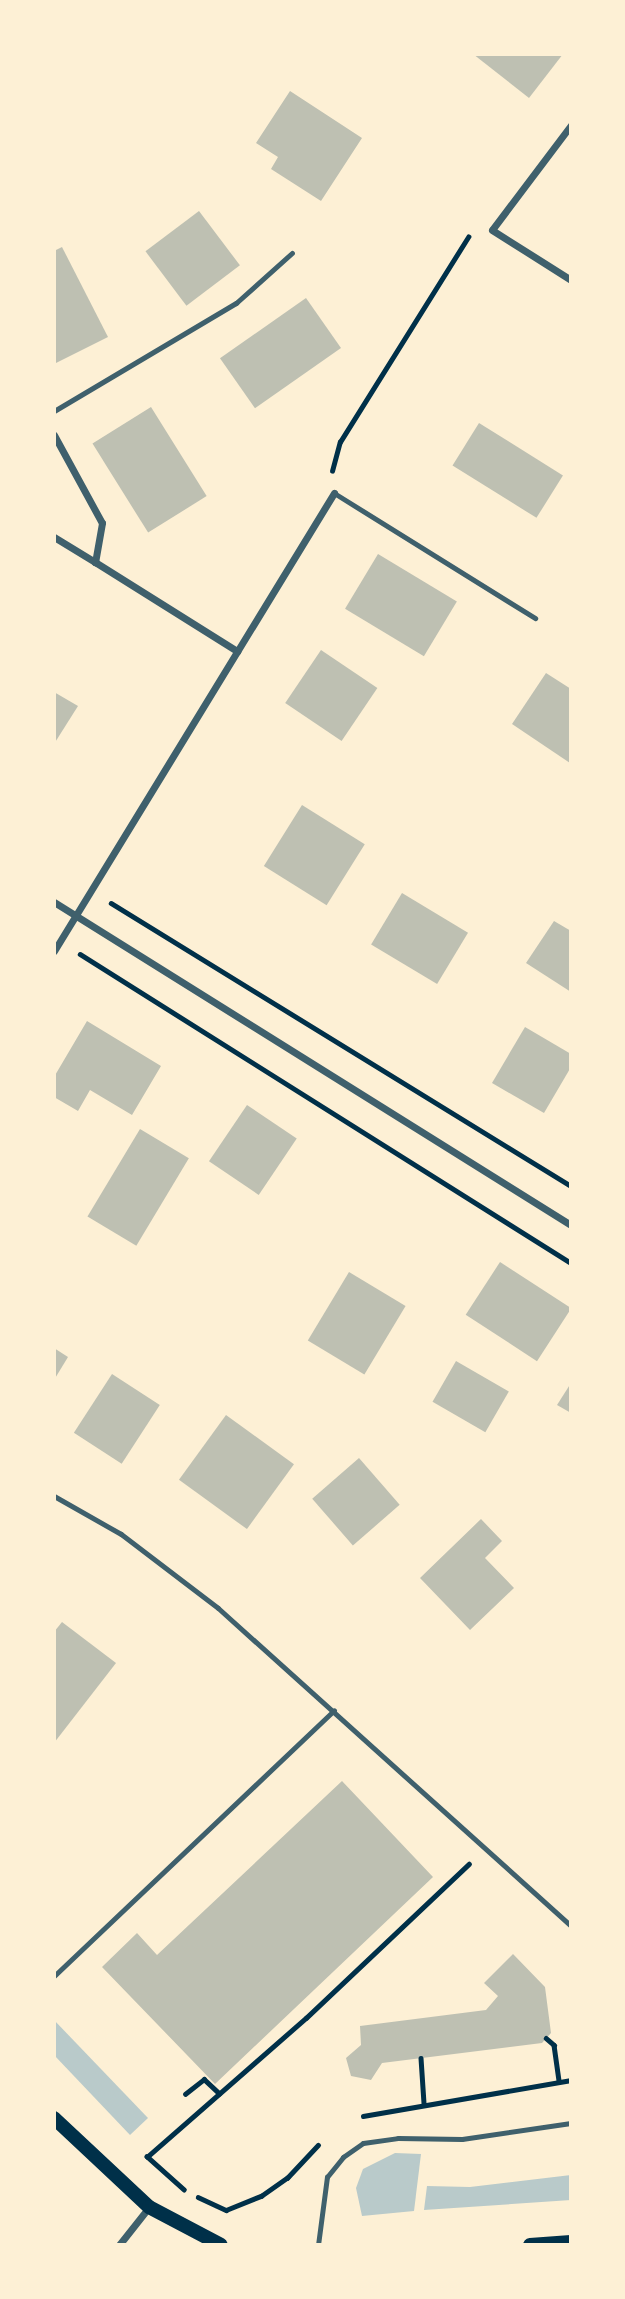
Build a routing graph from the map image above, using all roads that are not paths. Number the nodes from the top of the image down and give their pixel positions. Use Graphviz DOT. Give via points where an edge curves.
graph roads {
  1 [pos="571,125"];
  2 [pos="292,253"];
  3 [pos="571,280"];
  4 [pos="54,411"];
  5 [pos="54,435"];
  6 [pos="334,493"];
  7 [pos="54,537"];
  8 [pos="95,562"];
  9 [pos="535,618"];
  10 [pos="237,651"];
  11 [pos="54,902"];
  12 [pos="76,915"];
  13 [pos="54,951"];
  14 [pos="571,1225"];
  15 [pos="54,1496"];
  16 [pos="334,1710"];
  17 [pos="571,1926"];
  18 [pos="54,1976"];
  19 [pos="54,2118"];
  20 [pos="571,2123"];
  21 [pos="149,2207"];
  22 [pos="571,2242"];
  23 [pos="119,2245"];
  24 [pos="221,2245"];
  25 [pos="318,2245"];
  26 [pos="530,2245"];
  1 -- 3 [label="street" via="492,230"];
  2 -- 4 [label="lane" via="236,303"];
  5 -- 8 [label="street" via="102,523"];
  6 -- 9 [label="lane"];
  6 -- 10 [label="street"];
  7 -- 8 [label="street"];
  8 -- 10 [label="street"];
  10 -- 12 [label="street"];
  11 -- 12 [label="street"];
  12 -- 13 [label="street"];
  12 -- 14 [label="street"];
  15 -- 16 [label="lane" via="121,1534 218,1608"];
  16 -- 17 [label="lane"];
  16 -- 18 [label="lane"];
  19 -- 21 [label="main road"];
  20 -- 25 [label="lane" via="462,2139 398,2138 363,2143 343,2157 327,2177"];
  21 -- 23 [label="street"];
  21 -- 24 [label="main road"];
  22 -- 26 [label="main road"];
}
